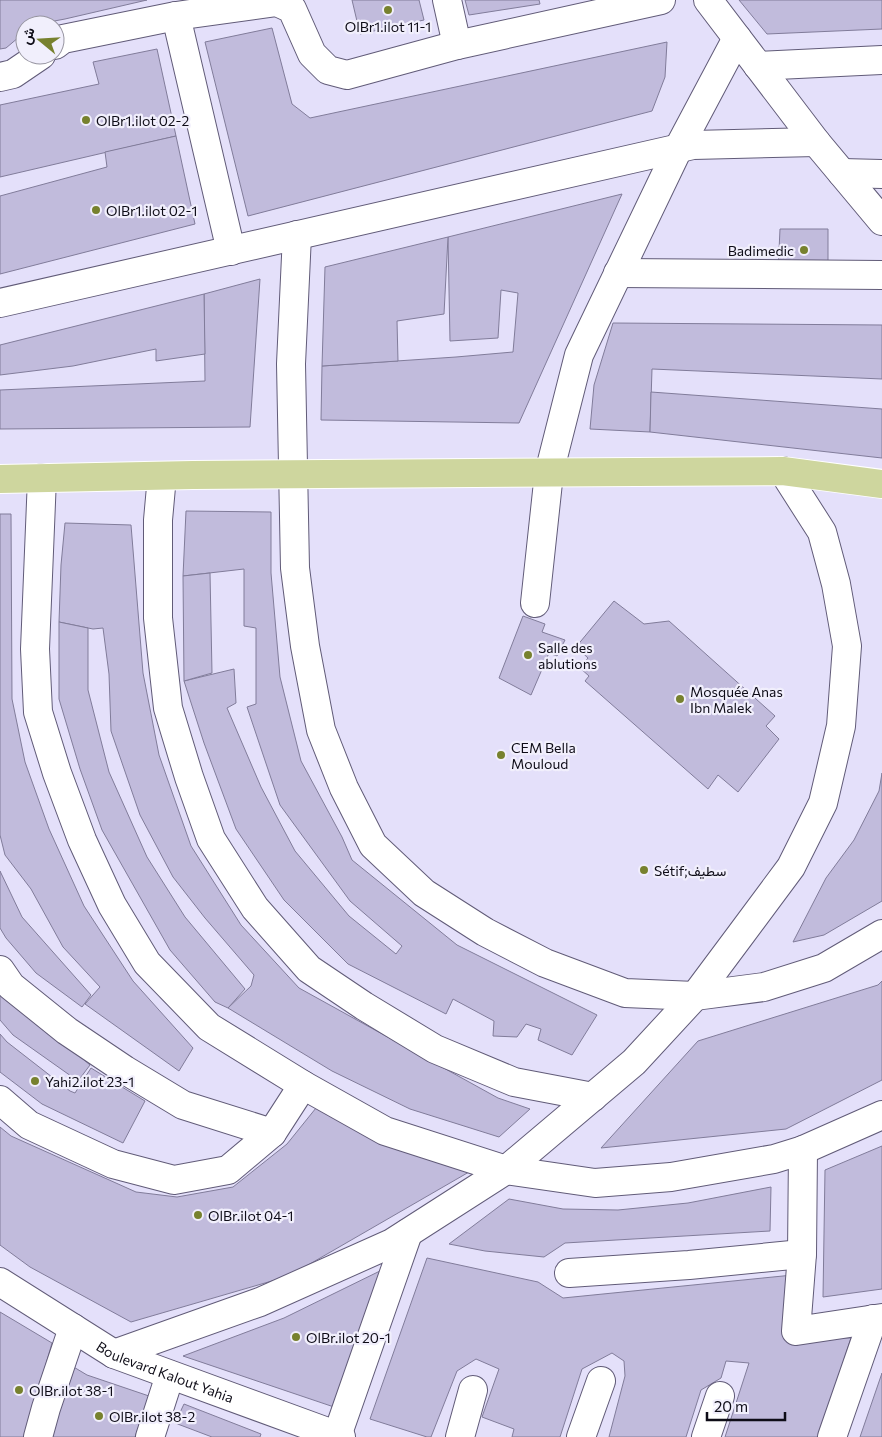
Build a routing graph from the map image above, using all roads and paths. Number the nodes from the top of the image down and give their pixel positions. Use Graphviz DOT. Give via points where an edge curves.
graph roads {
  1 [pos="447,0"];
  2 [pos="661,0"];
  3 [pos="708,0"];
  4 [pos="176,16"];
  5 [pos="737,38"];
  6 [pos="65,40"];
  7 [pos="457,45"];
  8 [pos="882,60"];
  9 [pos="26,65"];
  10 [pos="758,66"];
  11 [pos="0,77"];
  12 [pos="816,142"];
  13 [pos="678,149"];
  14 [pos="842,173"];
  15 [pos="882,174"];
  16 [pos="882,221"];
  17 [pos="297,236"];
  18 [pos="231,251"];
  19 [pos="618,272"];
  20 [pos="882,275"];
  21 [pos="0,304"];
  22 [pos="783,471"];
  23 [pos="549,472"];
  24 [pos="293,474"];
  25 [pos="162,476"];
  26 [pos="42,478"];
  27 [pos="0,479"];
  28 [pos="882,484"];
  29 [pos="535,603"];
  30 [pos="882,934"];
  31 [pos="0,970"];
  32 [pos="694,996"];
  33 [pos="303,1085"];
  34 [pos="593,1097"];
  35 [pos="0,1100"];
  36 [pos="882,1115"];
  37 [pos="272,1133"];
  38 [pos="803,1150"];
  39 [pos="506,1170"];
  40 [pos="408,1232"];
  41 [pos="802,1254"];
  42 [pos="569,1273"];
  43 [pos="0,1282"];
  44 [pos="878,1318"];
  45 [pos="72,1328"];
  46 [pos="114,1354"];
  47 [pos="170,1375"];
  48 [pos="600,1381"];
  49 [pos="473,1390"];
  50 [pos="720,1396"];
  51 [pos="284,1428"];
  52 [pos="339,1436"];
  53 [pos="38,1437"];
  54 [pos="150,1437"];
  55 [pos="460,1437"];
  56 [pos="581,1437"];
  57 [pos="706,1437"];
  58 [pos="832,1437"];
  1 -- 7 [label="street"];
  2 -- 7 [label="street"];
  3 -- 5 [label="street"];
  4 -- 6 [label="street"];
  4 -- 7 [label="street" via="277,2 292,9 312,54 328,70 347,75"];
  4 -- 18 [label="street"];
  5 -- 10 [label="street"];
  5 -- 13 [label="street"];
  8 -- 10 [label="street"];
  9 -- 11 [label="street" via="13,74"];
  10 -- 12 [label="street"];
  12 -- 13 [label="street" via="693,145"];
  12 -- 14 [label="street"];
  13 -- 17 [label="street"];
  13 -- 19 [label="street"];
  14 -- 15 [label="street"];
  14 -- 16 [label="street"];
  17 -- 18 [label="street"];
  17 -- 24 [label="street" via="291,364"];
  18 -- 21 [label="street"];
  19 -- 20 [label="street"];
  19 -- 23 [label="street" via="579,355"];
  22 -- 23 [label="main road"];
  22 -- 28 [label="main road"];
  22 -- 32 [label="street" via="822,532 836,584 847,646 841,726 824,803 791,867"];
  23 -- 24 [label="main road"];
  23 -- 29 [label="street"];
  24 -- 25 [label="main road"];
  24 -- 32 [label="street" via="295,568 320,730 373,845 424,893 485,932 545,963 625,993"];
  25 -- 26 [label="main road"];
  25 -- 34 [label="street" via="158,520 158,618 168,708 211,839 255,908 309,969 435,1049 514,1082"];
  26 -- 27 [label="main road"];
  26 -- 33 [label="street" via="35,649 38,712 82,840 112,905 147,963 209,1027"];
  30 -- 32 [label="street" via="824,968 764,987"];
  31 -- 37 [label="street" via="11,986 67,1031 124,1070 184,1104"];
  32 -- 34 [label="street" via="634,1062"];
  33 -- 37 [label="street"];
  33 -- 39 [label="street" via="385,1131"];
  34 -- 39 [label="street"];
  35 -- 37 [label="street" via="29,1125 113,1164 174,1180 228,1170"];
  36 -- 38 [label="street"];
  38 -- 39 [label="street" via="774,1159 671,1177 595,1183"];
  38 -- 41 [label="street"];
  39 -- 40 [label="street"];
  40 -- 46 [label="street" via="392,1243 260,1302"];
  40 -- 52 [label="street"];
  41 -- 42 [label="street"];
  41 -- 44 [label="street" via="796,1331"];
  43 -- 45 [label="street, Boulevard Kalout Yahia"];
  44 -- 58 [label="street"];
  45 -- 46 [label="street, Boulevard Kalout Yahia"];
  45 -- 53 [label="street"];
  46 -- 47 [label="street, Boulevard Kalout Yahia"];
  47 -- 51 [label="street, Boulevard Kalout Yahia"];
  47 -- 54 [label="street"];
  48 -- 56 [label="street"];
  49 -- 55 [label="street"];
  50 -- 57 [label="street"];
  51 -- 52 [label="street, Boulevard Kalout Yahia"];
}
